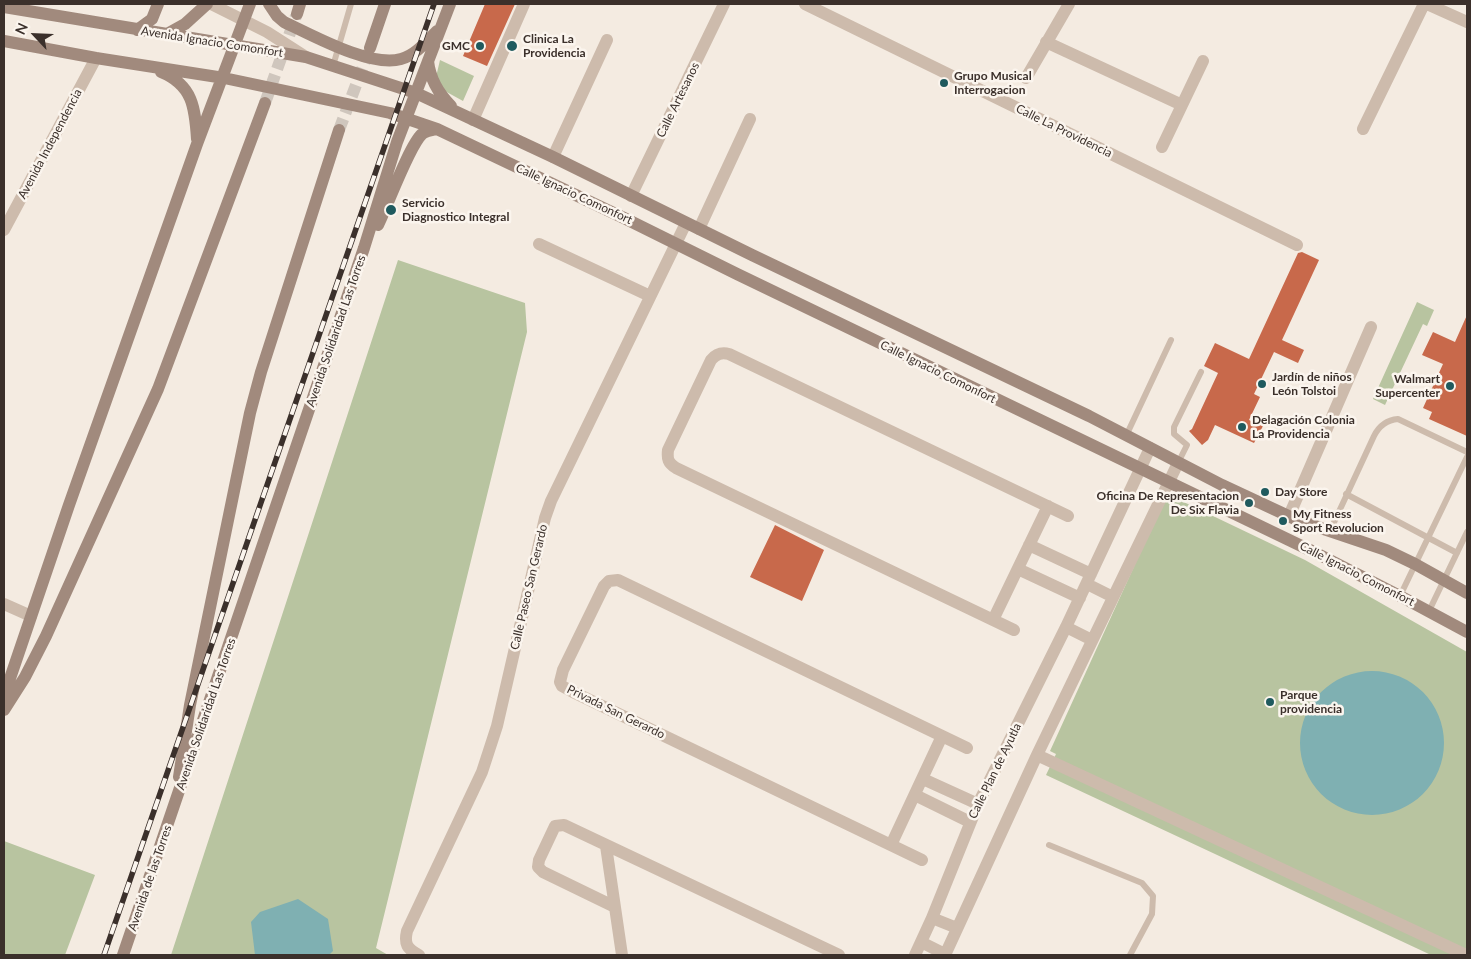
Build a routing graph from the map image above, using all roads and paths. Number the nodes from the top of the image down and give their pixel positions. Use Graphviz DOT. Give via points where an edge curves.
graph roads {
  1 [pos="158,4"];
  2 [pos="214,4"];
  3 [pos="250,4"];
  4 [pos="269,4"];
  5 [pos="351,4"];
  6 [pos="386,4"];
  7 [pos="450,4"];
  8 [pos="524,4"];
  9 [pos="724,4"];
  10 [pos="805,4"];
  11 [pos="1069,4"];
  12 [pos="1425,4"];
  13 [pos="4,7"];
  14 [pos="245,20"];
  15 [pos="1467,22"];
  16 [pos="440,28"];
  17 [pos="137,30"];
  18 [pos="167,34"];
  19 [pos="607,40"];
  20 [pos="4,41"];
  21 [pos="1046,42"];
  22 [pos="235,46"];
  23 [pos="339,47"];
  24 [pos="370,48"];
  25 [pos="306,57"];
  26 [pos="96,58"];
  27 [pos="428,59"];
  28 [pos="1202,61"];
  29 [pos="333,66"];
  30 [pos="150,67"];
  31 [pos="224,78"];
  32 [pos="1026,78"];
  33 [pos="416,94"];
  34 [pos="265,103"];
  35 [pos="1182,105"];
  36 [pos="456,112"];
  37 [pos="406,118"];
  38 [pos="750,119"];
  39 [pos="473,120"];
  40 [pos="437,129"];
  41 [pos="1363,129"];
  42 [pos="339,130"];
  43 [pos="197,144"];
  44 [pos="1162,147"];
  45 [pos="553,156"];
  46 [pos="632,196"];
  47 [pos="686,223"];
  48 [pos="699,229"];
  49 [pos="4,230"];
  50 [pos="676,243"];
  51 [pos="539,244"];
  52 [pos="1297,245"];
  53 [pos="364,248"];
  54 [pos="650,296"];
  55 [pos="1371,327"];
  56 [pos="1171,340"];
  57 [pos="1201,372"];
  58 [pos="1126,436"];
  59 [pos="1150,448"];
  60 [pos="1467,452"];
  61 [pos="1467,457"];
  62 [pos="1178,463"];
  63 [pos="1140,469"];
  64 [pos="1168,482"];
  65 [pos="1346,494"];
  66 [pos="1048,506"];
  67 [pos="1068,516"];
  68 [pos="1289,516"];
  69 [pos="1330,531"];
  70 [pos="1467,532"];
  71 [pos="1429,538"];
  72 [pos="1029,546"];
  73 [pos="1457,553"];
  74 [pos="1415,564"];
  75 [pos="1018,569"];
  76 [pos="1089,579"];
  77 [pos="1444,580"];
  78 [pos="1467,593"];
  79 [pos="1400,596"];
  80 [pos="1113,597"];
  81 [pos="1080,598"];
  82 [pos="4,604"];
  83 [pos="1429,611"];
  84 [pos="31,616"];
  85 [pos="993,620"];
  86 [pos="1066,628"];
  87 [pos="1014,630"];
  88 [pos="1467,632"];
  89 [pos="1092,640"];
  90 [pos="4,696"];
  91 [pos="4,710"];
  92 [pos="942,736"];
  93 [pos="967,748"];
  94 [pos="1037,754"];
  95 [pos="923,779"];
  96 [pos="915,795"];
  97 [pos="176,800"];
  98 [pos="978,804"];
  99 [pos="970,822"];
  100 [pos="891,845"];
  101 [pos="1049,845"];
  102 [pos="606,846"];
  103 [pos="922,860"];
  104 [pos="613,906"];
  105 [pos="932,918"];
  106 [pos="956,928"];
  107 [pos="921,942"];
  108 [pos="123,955"];
  109 [pos="418,955"];
  110 [pos="622,955"];
  111 [pos="839,955"];
  112 [pos="915,955"];
  113 [pos="945,955"];
  114 [pos="1130,955"];
  115 [pos="1466,955"];
  1 -- 17 [label="main road" via="152,19"];
  2 -- 14 [label="street"];
  2 -- 18 [label="main road"];
  3 -- 14 [label="main road"];
  4 -- 23 [label="main road" via="284,22"];
  5 -- 23 [label="lane"];
  6 -- 24 [label="main road"];
  7 -- 16 [label="main road, Avenida Solidaridad Las Torres"];
  8 -- 39 [label="street"];
  9 -- 46 [label="street, Calle Artesanos"];
  10 -- 52 [label="street, Calle La Providencia"];
  11 -- 21 [label="street"];
  12 -- 15 [label="street"];
  12 -- 41 [label="street"];
  13 -- 17 [label="main road, Avenida Ignacio Comonfort"];
  14 -- 22 [label="main road"];
  14 -- 25 [label="street"];
  16 -- 23 [label="main road" via="414,52 401,59 372,59"];
  16 -- 27 [label="main road, Avenida Solidaridad Las Torres"];
  17 -- 18 [label="main road, Avenida Ignacio Comonfort"];
  18 -- 22 [label="main road, Avenida Ignacio Comonfort"];
  19 -- 45 [label="street"];
  20 -- 26 [label="main road"];
  21 -- 32 [label="street"];
  21 -- 35 [label="street"];
  22 -- 25 [label="main road, Avenida Ignacio Comonfort"];
  22 -- 31 [label="main road"];
  23 -- 29 [label="lane"];
  25 -- 29 [label="main road, Avenida Ignacio Comonfort"];
  26 -- 30 [label="main road"];
  26 -- 49 [label="street, Avenida Independencia"];
  27 -- 33 [label="main road, Avenida Solidaridad Las Torres"];
  27 -- 36 [label="main road" via="437,90"];
  28 -- 35 [label="street"];
  29 -- 33 [label="main road, Avenida Ignacio Comonfort"];
  30 -- 31 [label="main road"];
  30 -- 43 [label="main road" via="181,83 188,93 194,108"];
  31 -- 37 [label="main road"];
  31 -- 43 [label="main road"];
  33 -- 36 [label="main road, Calle Ignacio Comonfort"];
  33 -- 37 [label="main road, Avenida Solidaridad Las Torres"];
  34 -- 91 [label="main road" via="158,389 46,636"];
  35 -- 44 [label="street"];
  36 -- 39 [label="main road, Calle Ignacio Comonfort"];
  37 -- 40 [label="main road, Calle Ignacio Comonfort"];
  37 -- 53 [label="main road, Avenida Solidaridad Las Torres"];
  38 -- 48 [label="street"];
  39 -- 45 [label="main road, Calle Ignacio Comonfort"];
  40 -- 50 [label="main road, Calle Ignacio Comonfort"];
  40 -- 53 [label="main road" via="422,134 415,143 378,226"];
  42 -- 97 [label="main road, Avenida Solidaridad Las Torres" via="250,413 190,705"];
  43 -- 84 [label="main road"];
  45 -- 46 [label="main road, Calle Ignacio Comonfort"];
  46 -- 47 [label="main road, Calle Ignacio Comonfort"];
  47 -- 48 [label="main road, Calle Ignacio Comonfort"];
  47 -- 50 [label="street, Calle Paseo San Gerardo"];
  48 -- 58 [label="main road, Calle Ignacio Comonfort"];
  50 -- 54 [label="street, Calle Paseo San Gerardo"];
  50 -- 63 [label="main road, Calle Ignacio Comonfort"];
  51 -- 54 [label="street"];
  53 -- 97 [label="main road, Avenida Solidaridad Las Torres"];
  54 -- 109 [label="street, Calle Paseo San Gerardo" via="551,501 488,758 407,931 406,945"];
  55 -- 68 [label="street"];
  56 -- 58 [label="lane"];
  57 -- 62 [label="lane" via="1174,427 1174,434 1187,445"];
  58 -- 59 [label="main road, Calle Ignacio Comonfort"];
  59 -- 62 [label="main road, Calle Ignacio Comonfort"];
  59 -- 63 [label="street, Calle Plan de Ayutla"];
  60 -- 65 [label="lane" via="1393,419 1378,427"];
  61 -- 71 [label="lane"];
  62 -- 64 [label="street"];
  62 -- 68 [label="main road, Calle Ignacio Comonfort"];
  63 -- 64 [label="main road, Calle Ignacio Comonfort"];
  63 -- 76 [label="street, Calle Plan de Ayutla"];
  64 -- 79 [label="main road, Calle Ignacio Comonfort"];
  64 -- 80 [label="street"];
  65 -- 69 [label="lane"];
  65 -- 71 [label="lane"];
  66 -- 67 [label="street"];
  66 -- 72 [label="street"];
  66 -- 85 [label="street" via="729,354 722,352 714,356 707,369 668,450 667,457 672,466"];
  68 -- 69 [label="main road, Calle Ignacio Comonfort"];
  69 -- 74 [label="main road, Calle Ignacio Comonfort" via="1386,550"];
  70 -- 73 [label="lane"];
  71 -- 73 [label="lane"];
  71 -- 74 [label="lane"];
  72 -- 75 [label="street"];
  72 -- 76 [label="street"];
  73 -- 77 [label="lane"];
  74 -- 77 [label="main road, Calle Ignacio Comonfort"];
  74 -- 79 [label="lane"];
  75 -- 81 [label="street"];
  75 -- 85 [label="street"];
  76 -- 80 [label="street"];
  76 -- 81 [label="street, Calle Plan de Ayutla"];
  77 -- 78 [label="main road, Calle Ignacio Comonfort"];
  77 -- 83 [label="lane"];
  79 -- 83 [label="main road, Calle Ignacio Comonfort"];
  80 -- 89 [label="street"];
  81 -- 86 [label="street, Calle Plan de Ayutla"];
  82 -- 84 [label="street"];
  83 -- 88 [label="main road, Calle Ignacio Comonfort"];
  84 -- 90 [label="main road"];
  85 -- 87 [label="street"];
  86 -- 89 [label="street"];
  86 -- 98 [label="street, Calle Plan de Ayutla"];
  89 -- 94 [label="street"];
  92 -- 93 [label="street, Privada San Gerardo"];
  92 -- 95 [label="street"];
  92 -- 100 [label="street, Privada San Gerardo" via="618,580 609,581 604,586 563,670 560,682 573,692"];
  94 -- 106 [label="street"];
  94 -- 115 [label="street"];
  95 -- 96 [label="street"];
  95 -- 98 [label="street"];
  96 -- 99 [label="street"];
  96 -- 100 [label="street"];
  97 -- 108 [label="main road, Avenida de las Torres"];
  98 -- 99 [label="street, Calle Plan de Ayutla"];
  99 -- 105 [label="street, Calle Plan de Ayutla"];
  100 -- 103 [label="street, Privada San Gerardo"];
  101 -- 114 [label="lane" via="1142,883 1153,896 1152,914"];
  102 -- 104 [label="street"];
  102 -- 104 [label="street" via="557,825 552,829 538,864 544,872"];
  102 -- 111 [label="street"];
  104 -- 110 [label="street"];
  105 -- 106 [label="street"];
  105 -- 107 [label="street, Calle Plan de Ayutla"];
  106 -- 113 [label="street"];
  107 -- 112 [label="street, Calle Plan de Ayutla"];
  107 -- 113 [label="street"];
}
